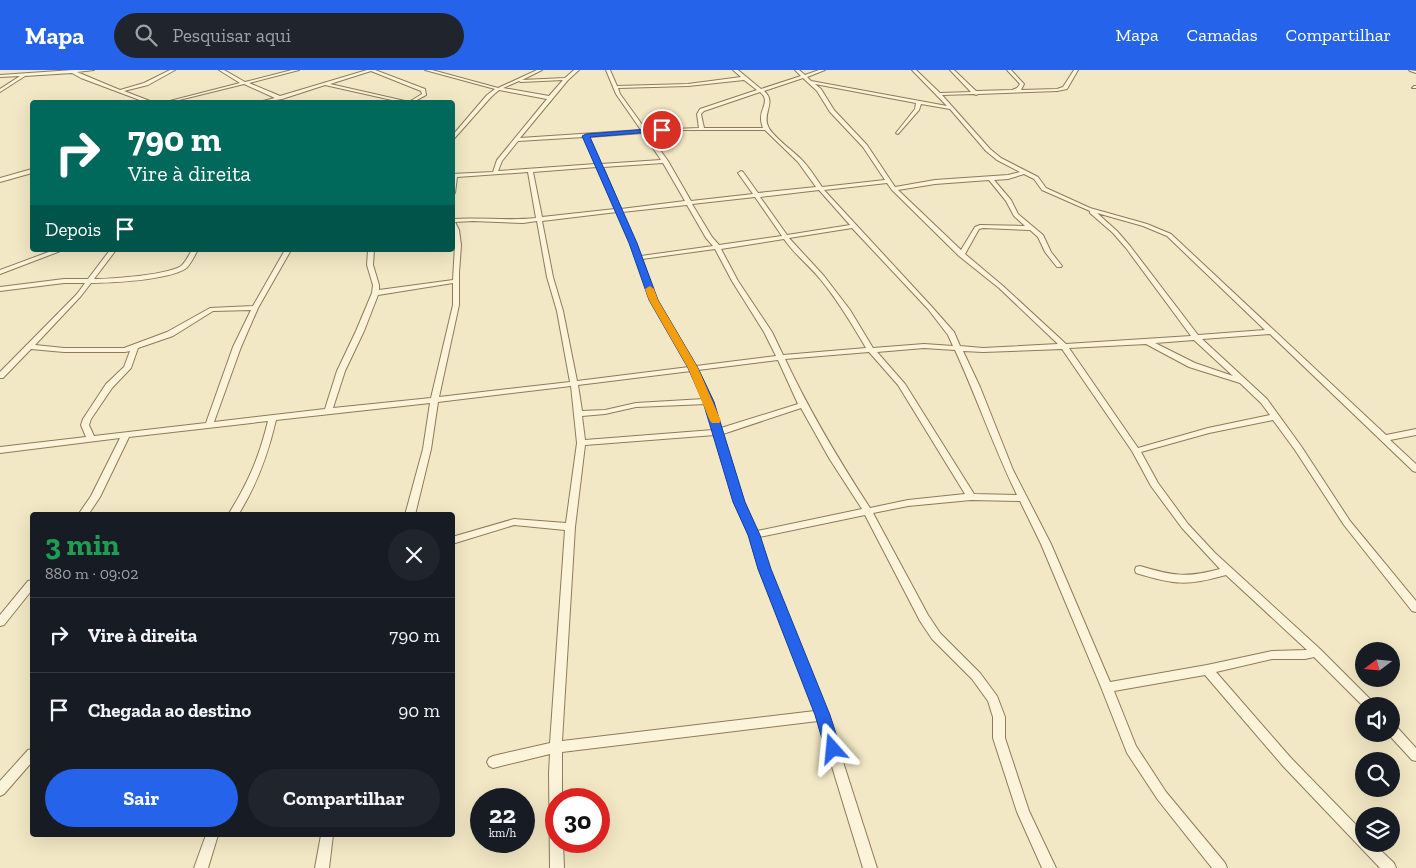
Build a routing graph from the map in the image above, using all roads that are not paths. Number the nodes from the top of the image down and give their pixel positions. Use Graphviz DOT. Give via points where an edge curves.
graph roads {
  1 [pos="31,70"];
  2 [pos="92,70"];
  3 [pos="174,70"];
  4 [pos="221,70"];
  5 [pos="297,70"];
  6 [pos="371,70"];
  7 [pos="427,70"];
  8 [pos="540,70"];
  9 [pos="577,70"];
  10 [pos="608,70"];
  11 [pos="735,70"];
  12 [pos="798,70"];
  13 [pos="823,70"];
  14 [pos="914,70"];
  15 [pos="952,70"];
  16 [pos="1009,70"];
  17 [pos="1076,70"];
  18 [pos="1411,70"];
  19 [pos="74,71"];
  20 [pos="1416,72"];
  21 [pos="339,73"];
  22 [pos="25,75"];
  23 [pos="0,76"];
  24 [pos="350,76"];
  25 [pos="805,77"];
  26 [pos="746,78"];
  27 [pos="566,79"];
  28 [pos="517,81"];
  29 [pos="810,82"];
  30 [pos="244,83"];
  31 [pos="324,84"];
  32 [pos="615,87"];
  33 [pos="498,89"];
  34 [pos="763,90"];
  35 [pos="0,91"];
  36 [pos="119,91"];
  37 [pos="1010,93"];
  38 [pos="939,94"];
  39 [pos="976,94"];
  40 [pos="280,98"];
  41 [pos="551,98"];
  42 [pos="142,100"];
  43 [pos="176,100"];
  44 [pos="272,100"];
  45 [pos="396,100"];
  46 [pos="415,100"];
  47 [pos="919,102"];
  48 [pos="950,108"];
  49 [pos="702,128"];
  50 [pos="766,129"];
  51 [pos="646,131"];
  52 [pos="898,133"];
  53 [pos="455,136"];
  54 [pos="586,136"];
  55 [pos="516,140"];
  56 [pos="665,161"];
  57 [pos="600,167"];
  58 [pos="530,171"];
  59 [pos="30,172"];
  60 [pos="1025,172"];
  61 [pos="495,173"];
  62 [pos="741,173"];
  63 [pos="455,176"];
  64 [pos="991,179"];
  65 [pos="0,180"];
  66 [pos="887,181"];
  67 [pos="819,188"];
  68 [pos="894,189"];
  69 [pos="756,195"];
  70 [pos="690,204"];
  71 [pos="1088,209"];
  72 [pos="619,212"];
  73 [pos="540,220"];
  74 [pos="455,221"];
  75 [pos="854,226"];
  76 [pos="1032,228"];
  77 [pos="455,232"];
  78 [pos="785,237"];
  79 [pos="717,247"];
  80 [pos="55,252"];
  81 [pos="111,252"];
  82 [pos="194,252"];
  83 [pos="287,252"];
  84 [pos="371,252"];
  85 [pos="962,255"];
  86 [pos="639,258"];
  87 [pos="1059,266"];
  88 [pos="0,272"];
  89 [pos="89,281"];
  90 [pos="456,281"];
  91 [pos="0,289"];
  92 [pos="375,293"];
  93 [pos="255,308"];
  94 [pos="1271,332"];
  95 [pos="1194,337"];
  96 [pos="1148,342"];
  97 [pos="28,346"];
  98 [pos="1064,346"];
  99 [pos="958,347"];
  100 [pos="135,348"];
  101 [pos="871,350"];
  102 [pos="781,358"];
  103 [pos="693,368"];
  104 [pos="0,376"];
  105 [pos="1243,382"];
  106 [pos="573,383"];
  107 [pos="434,399"];
  108 [pos="709,402"];
  109 [pos="803,405"];
  110 [pos="328,411"];
  111 [pos="578,414"];
  112 [pos="1274,417"];
  113 [pos="273,418"];
  114 [pos="209,426"];
  115 [pos="719,432"];
  116 [pos="1416,432"];
  117 [pos="126,435"];
  118 [pos="91,438"];
  119 [pos="1386,438"];
  120 [pos="581,443"];
  121 [pos="0,450"];
  122 [pos="1136,451"];
  123 [pos="1416,469"];
  124 [pos="971,497"];
  125 [pos="1022,498"];
  126 [pos="85,512"];
  127 [pos="235,512"];
  128 [pos="411,512"];
  129 [pos="868,512"];
  130 [pos="570,527"];
  131 [pos="754,535"];
  132 [pos="455,540"];
  133 [pos="1140,570"];
  134 [pos="1228,571"];
  135 [pos="30,586"];
  136 [pos="1416,608"];
  137 [pos="0,622"];
  138 [pos="1316,652"];
  139 [pos="1208,670"];
  140 [pos="1107,687"];
  141 [pos="1361,697"];
  142 [pos="822,715"];
  143 [pos="1400,739"];
  144 [pos="557,747"];
  145 [pos="30,756"];
  146 [pos="1416,756"];
  147 [pos="493,762"];
  148 [pos="0,790"];
  149 [pos="1355,834"];
  150 [pos="211,837"];
  151 [pos="327,837"];
  152 [pos="1373,852"];
  153 [pos="200,868"];
  154 [pos="322,868"];
  155 [pos="557,868"];
  156 [pos="870,868"];
  157 [pos="1049,868"];
  158 [pos="1220,868"];
  159 [pos="1389,868"];
  1 -- 22 [label="street"];
  2 -- 19 [label="street"];
  3 -- 36 [label="street" via="146,84"];
  4 -- 30 [label="street"];
  5 -- 30 [label="street"];
  6 -- 24 [label="street"];
  6 -- 46 [label="street" via="424,90 424,94"];
  7 -- 33 [label="street"];
  8 -- 28 [label="street"];
  9 -- 27 [label="street"];
  10 -- 32 [label="street"];
  11 -- 26 [label="street"];
  12 -- 25 [label="street"];
  13 -- 25 [label="street"];
  14 -- 38 [label="street"];
  15 -- 39 [label="street"];
  16 -- 37 [label="street" via="1022,84"];
  17 -- 37 [label="street" via="1066,88"];
  18 -- 20 [label="street"];
  19 -- 22 [label="street"];
  19 -- 36 [label="street"];
  21 -- 24 [label="street"];
  22 -- 23 [label="street"];
  22 -- 35 [label="street"];
  24 -- 31 [label="street"];
  25 -- 29 [label="street"];
  25 -- 34 [label="street"];
  26 -- 32 [label="street" via="683,85"];
  26 -- 34 [label="street"];
  27 -- 28 [label="street"];
  27 -- 41 [label="street"];
  28 -- 33 [label="street"];
  29 -- 47 [label="street"];
  29 -- 66 [label="street" via="835,115 865,146"];
  30 -- 40 [label="street"];
  30 -- 43 [label="street"];
  31 -- 40 [label="street"];
  31 -- 45 [label="street"];
  32 -- 51 [label="street"];
  33 -- 41 [label="street"];
  33 -- 53 [label="street"];
  34 -- 49 [label="street" via="702,110 699,114"];
  34 -- 50 [label="street" via="768,100 763,119"];
  36 -- 42 [label="street"];
  37 -- 39 [label="street"];
  38 -- 39 [label="street"];
  38 -- 48 [label="street"];
  40 -- 44 [label="street"];
  41 -- 55 [label="street"];
  47 -- 48 [label="street"];
  47 -- 52 [label="street" via="917,110"];
  48 -- 60 [label="street" via="999,160"];
  49 -- 50 [label="street"];
  49 -- 51 [label="street"];
  50 -- 67 [label="street" via="800,161"];
  51 -- 54 [label="street"];
  51 -- 56 [label="street"];
  54 -- 55 [label="street"];
  54 -- 57 [label="street"];
  55 -- 61 [label="street" via="499,161"];
  56 -- 57 [label="street"];
  56 -- 70 [label="street"];
  57 -- 58 [label="street"];
  57 -- 72 [label="street"];
  58 -- 61 [label="street"];
  58 -- 73 [label="street"];
  59 -- 65 [label="street"];
  60 -- 64 [label="street"];
  60 -- 71 [label="street" via="1036,178 1044,189"];
  61 -- 63 [label="street"];
  62 -- 69 [label="street"];
  64 -- 68 [label="street" via="935,182"];
  64 -- 76 [label="street" via="1016,215"];
  66 -- 67 [label="street"];
  66 -- 68 [label="street"];
  67 -- 69 [label="street"];
  67 -- 75 [label="street"];
  68 -- 85 [label="street"];
  69 -- 70 [label="street"];
  69 -- 78 [label="street"];
  70 -- 72 [label="street"];
  70 -- 79 [label="street"];
  71 -- 94 [label="street" via="1145,225 1169,236"];
  71 -- 95 [label="street" via="1128,247"];
  72 -- 73 [label="street"];
  72 -- 86 [label="street"];
  73 -- 74 [label="street"];
  73 -- 106 [label="street"];
  75 -- 78 [label="street"];
  75 -- 99 [label="street" via="930,308"];
  76 -- 85 [label="street" via="982,226 977,228"];
  76 -- 87 [label="street" via="1041,236"];
  77 -- 90 [label="street" via="460,244"];
  78 -- 79 [label="street"];
  78 -- 101 [label="street" via="822,277"];
  79 -- 86 [label="street"];
  79 -- 102 [label="street"];
  80 -- 88 [label="street"];
  81 -- 89 [label="street"];
  82 -- 89 [label="street" via="178,271"];
  83 -- 93 [label="street"];
  84 -- 92 [label="street"];
  85 -- 98 [label="street"];
  86 -- 103 [label="street" via="654,300"];
  89 -- 91 [label="street"];
  89 -- 97 [label="street"];
  90 -- 92 [label="street"];
  90 -- 107 [label="street" via="456,305"];
  92 -- 110 [label="street" via="341,371"];
  93 -- 100 [label="street" via="212,309 170,334"];
  93 -- 114 [label="street" via="237,347"];
  94 -- 95 [label="street"];
  94 -- 119 [label="street"];
  95 -- 96 [label="street"];
  95 -- 105 [label="street"];
  96 -- 98 [label="street"];
  96 -- 105 [label="street" via="1192,365"];
  97 -- 100 [label="street" via="114,351"];
  97 -- 104 [label="street"];
  98 -- 99 [label="street" via="983,350"];
  98 -- 122 [label="street"];
  99 -- 101 [label="street"];
  99 -- 125 [label="street"];
  100 -- 118 [label="street" via="127,368 109,386 87,419 85,425"];
  101 -- 102 [label="street"];
  101 -- 124 [label="street" via="901,384"];
  102 -- 103 [label="street"];
  102 -- 109 [label="street"];
  103 -- 106 [label="street"];
  103 -- 108 [label="street"];
  105 -- 112 [label="street"];
  106 -- 107 [label="street"];
  106 -- 111 [label="street"];
  107 -- 110 [label="street"];
  107 -- 128 [label="street" via="427,449"];
  108 -- 111 [label="street" via="636,405"];
  108 -- 115 [label="street"];
  109 -- 115 [label="street"];
  109 -- 129 [label="street"];
  110 -- 113 [label="street"];
  111 -- 120 [label="street"];
  112 -- 122 [label="street"];
  112 -- 136 [label="street" via="1347,524"];
  113 -- 114 [label="street"];
  113 -- 127 [label="street" via="264,456 249,492"];
  114 -- 117 [label="street"];
  115 -- 120 [label="street"];
  115 -- 131 [label="street" via="739,502"];
  116 -- 119 [label="street"];
  117 -- 118 [label="street"];
  117 -- 126 [label="street"];
  118 -- 121 [label="street"];
  119 -- 123 [label="street"];
  120 -- 130 [label="street"];
  122 -- 134 [label="street" via="1154,484 1185,526"];
  124 -- 125 [label="street"];
  124 -- 129 [label="street" via="908,503"];
  125 -- 140 [label="street" via="1046,544"];
  129 -- 131 [label="street"];
  129 -- 157 [label="street" via="936,636 976,676 993,699 999,738 1023,812"];
  130 -- 132 [label="street" via="514,522"];
  130 -- 144 [label="street"];
  131 -- 142 [label="street" via="764,569"];
  133 -- 134 [label="street" via="1175,581 1192,581"];
  134 -- 138 [label="street"];
  135 -- 137 [label="street"];
  138 -- 139 [label="street" via="1272,655"];
  138 -- 141 [label="street"];
  139 -- 140 [label="street"];
  139 -- 149 [label="street" via="1287,762"];
  140 -- 158 [label="street" via="1131,749 1145,772"];
  142 -- 144 [label="street"];
  142 -- 156 [label="street"];
  143 -- 146 [label="street"];
  144 -- 147 [label="street"];
  144 -- 155 [label="street"];
  145 -- 148 [label="street"];
  150 -- 153 [label="street"];
  151 -- 154 [label="street"];
  152 -- 159 [label="street"];
}
